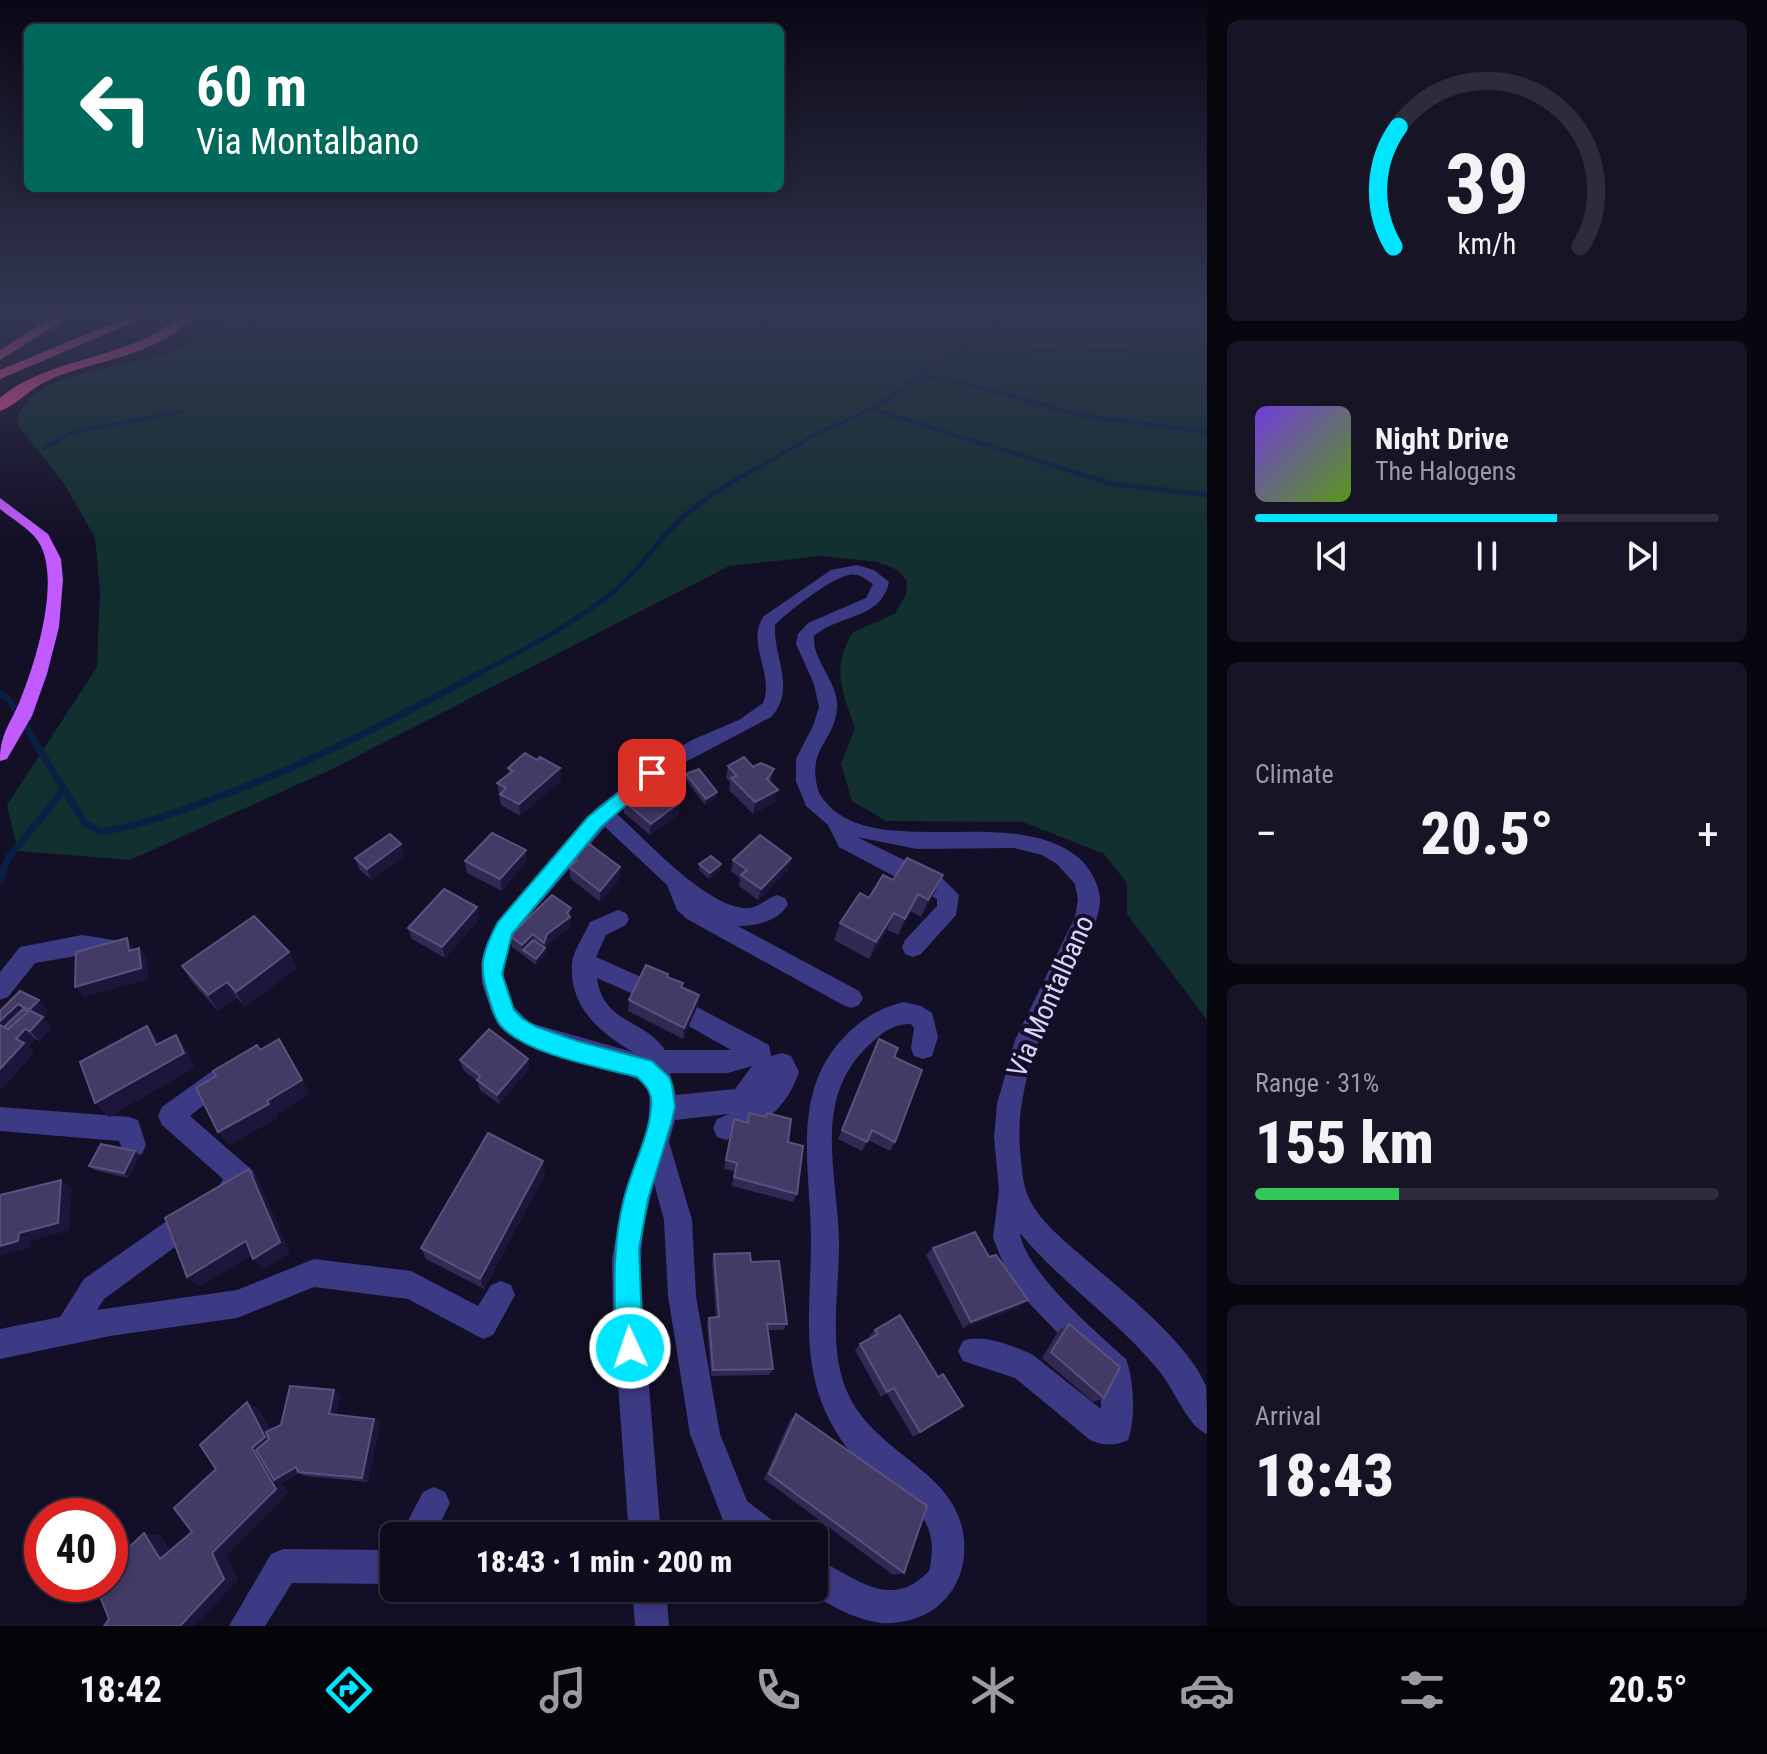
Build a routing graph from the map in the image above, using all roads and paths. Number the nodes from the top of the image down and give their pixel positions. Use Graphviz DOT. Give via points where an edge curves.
graph roads {
  1 [pos="18,390"];
  2 [pos="0,406"];
  3 [pos="0,502"];
  4 [pos="0,754"];
  5 [pos="603,813"];
  6 [pos="836,820"];
  7 [pos="676,880"];
  8 [pos="777,904"];
  9 [pos="618,919"];
  10 [pos="913,947"];
  11 [pos="119,949"];
  12 [pos="583,961"];
  13 [pos="640,987"];
  14 [pos="0,990"];
  15 [pos="851,998"];
  16 [pos="693,1016"];
  17 [pos="923,1048"];
  18 [pos="658,1070"];
  19 [pos="229,1071"];
  20 [pos="663,1107"];
  21 [pos="0,1119"];
  22 [pos="726,1128"];
  23 [pos="656,1141"];
  24 [pos="133,1145"];
  25 [pos="1012,1186"];
  26 [pos="501,1295"];
  27 [pos="69,1330"];
  28 [pos="0,1344"];
  29 [pos="973,1351"];
  30 [pos="1207,1419"];
  31 [pos="434,1503"];
  32 [pos="424,1522"];
  33 [pos="644,1522"];
  34 [pos="748,1522"];
  35 [pos="380,1567"];
  36 [pos="828,1583"];
  37 [pos="650,1602"];
  38 [pos="246,1626"];
  39 [pos="652,1626"];
  1 -- 2 [label="highway"];
  3 -- 4 [label="main road" via="47,544 56,594 25,711"];
  5 -- 6 [label="street" via="692,747 771,707 777,692 767,624 822,579 855,570 881,582 879,595 859,609 812,626 805,644 828,706 803,766 811,796"];
  5 -- 7 [label="street"];
  5 -- 18 [label="street" via="505,928 491,974 505,1016 530,1035"];
  6 -- 10 [label="street" via="846,841 948,895 948,909"];
  6 -- 25 [label="street, Via Montalbano" via="915,841 1000,838 1025,843 1059,855 1083,875 1090,904 1086,918 1009,1088 1006,1153"];
  7 -- 8 [label="street" via="716,909 744,920 768,913"];
  7 -- 15 [label="street" via="685,904 695,913"];
  9 -- 12 [label="street" via="598,929"];
  11 -- 14 [label="street" via="82,945 28,954"];
  12 -- 13 [label="street"];
  12 -- 18 [label="street" via="588,1000 614,1028 651,1050"];
  16 -- 18 [label="street" via="760,1053"];
  17 -- 36 [label="street" via="928,1033 917,1014 886,1019 860,1036 829,1078 820,1113 825,1243 820,1325 824,1363 838,1405 866,1446 930,1495 948,1530 949,1558 941,1583 926,1599 899,1612 865,1604"];
  18 -- 20 [label="street"];
  19 -- 27 [label="street" via="171,1116 244,1180 94,1289"];
  20 -- 22 [label="street" via="742,1100 761,1073 782,1064 787,1072 784,1083 761,1113"];
  20 -- 23 [label="street"];
  21 -- 24 [label="street" via="129,1129"];
  23 -- 33 [label="street" via="636,1199 627,1249"];
  23 -- 34 [label="street" via="678,1220 682,1296 705,1434 735,1512"];
  25 -- 29 [label="street" via="1008,1242 1062,1320 1115,1370 1117,1429 1101,1429 1023,1365"];
  25 -- 30 [label="street, Via Montalbano" via="1035,1230 1180,1370"];
  26 -- 27 [label="street" via="483,1325 411,1285 314,1273 237,1304"];
  27 -- 28 [label="street"];
  31 -- 32 [label="street"];
  35 -- 38 [label="street" via="283,1566"];
  37 -- 39 [label="street"];
}
